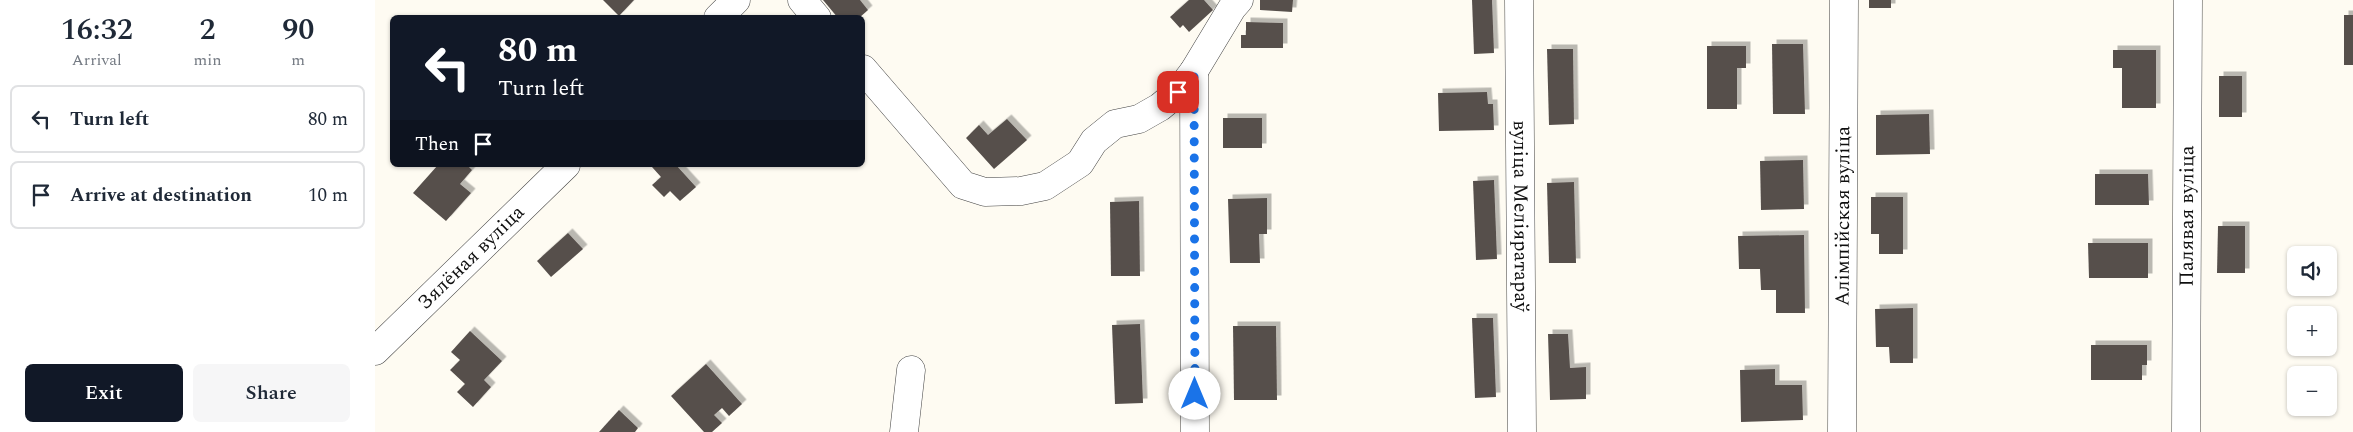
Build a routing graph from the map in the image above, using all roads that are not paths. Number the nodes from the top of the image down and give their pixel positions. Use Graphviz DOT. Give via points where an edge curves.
graph roads {
  1 [pos="736,0"];
  2 [pos="802,0"];
  3 [pos="1239,0"];
  4 [pos="1519,0"];
  5 [pos="1844,0"];
  6 [pos="2188,0"];
  7 [pos="721,15"];
  8 [pos="814,15"];
  9 [pos="1194,71"];
  10 [pos="865,72"];
  11 [pos="564,167"];
  12 [pos="375,351"];
  13 [pos="911,370"];
  14 [pos="905,432"];
  15 [pos="1195,432"];
  16 [pos="1522,432"];
  17 [pos="1842,432"];
  18 [pos="2186,432"];
  1 -- 7 [label="street"];
  2 -- 8 [label="street"];
  3 -- 9 [label="street"];
  4 -- 16 [label="street, вуліца Меліяратараў"];
  5 -- 17 [label="street, Алімпійская вуліца"];
  6 -- 18 [label="street, Палявая вуліца"];
  9 -- 10 [label="street" via="1178,92 1160,107 1139,119 1115,124 1094,141 1080,163 1045,186 1021,191 985,192 963,185"];
  9 -- 15 [label="street"];
  11 -- 12 [label="street, Зялёная вуліца"];
  13 -- 14 [label="street"];
}
